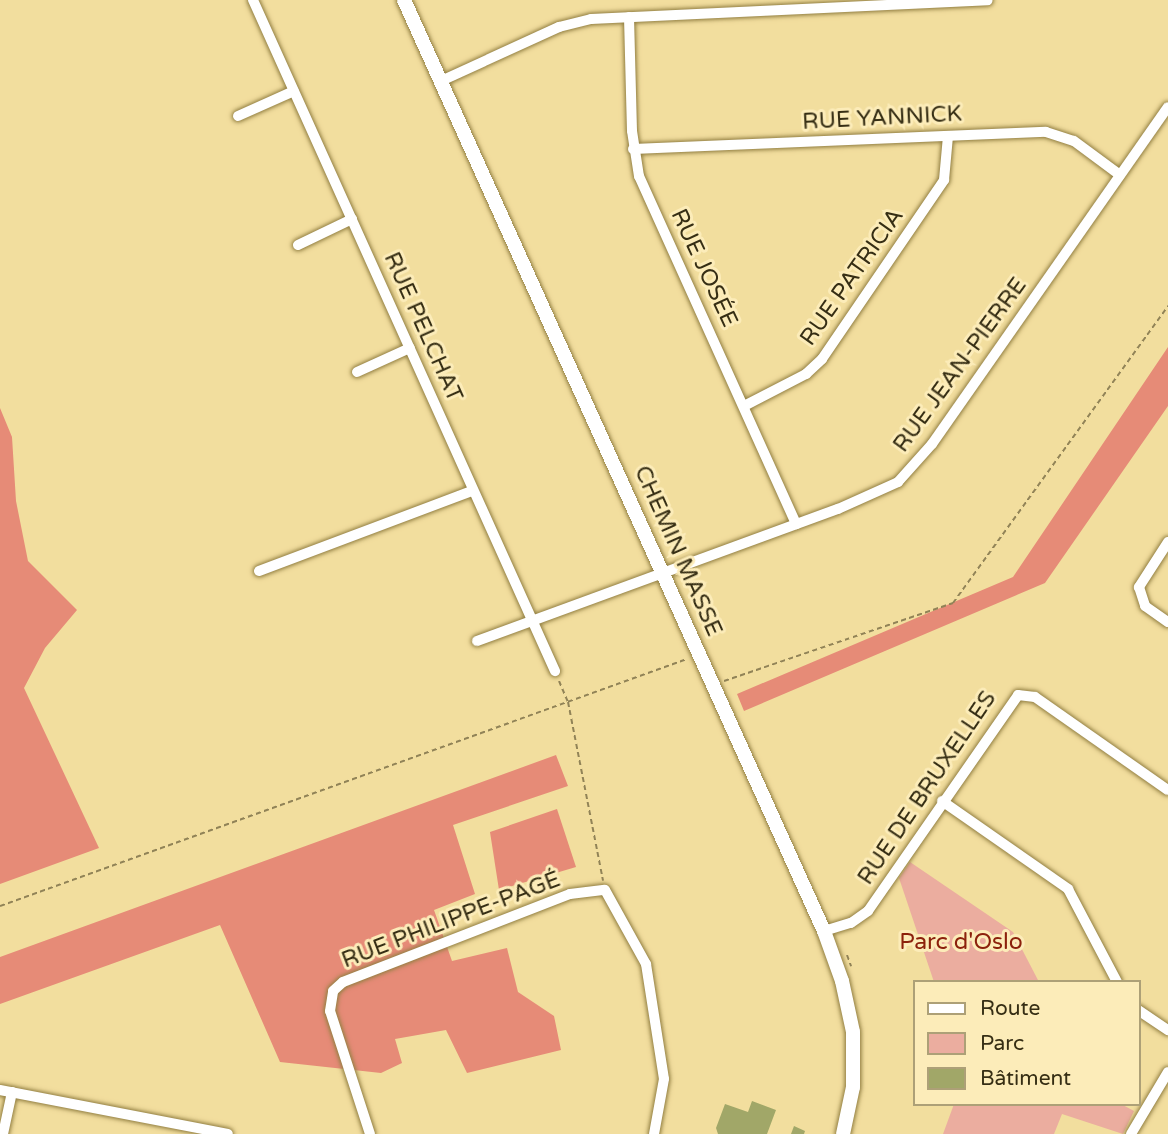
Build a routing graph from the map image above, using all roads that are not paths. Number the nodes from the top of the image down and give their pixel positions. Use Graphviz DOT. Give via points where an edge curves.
graph roads {
  1 [pos="253,0"];
  2 [pos="404,0"];
  3 [pos="988,0"];
  4 [pos="629,17"];
  5 [pos="441,81"];
  6 [pos="294,91"];
  7 [pos="1168,107"];
  8 [pos="238,116"];
  9 [pos="948,136"];
  10 [pos="633,149"];
  11 [pos="1120,175"];
  12 [pos="352,219"];
  13 [pos="298,245"];
  14 [pos="410,348"];
  15 [pos="356,372"];
  16 [pos="744,406"];
  17 [pos="472,491"];
  18 [pos="796,524"];
  19 [pos="1168,542"];
  20 [pos="259,571"];
  21 [pos="662,573"];
  22 [pos="532,621"];
  23 [pos="1168,622"];
  24 [pos="477,641"];
  25 [pos="555,671"];
  26 [pos="1168,790"];
  27 [pos="942,801"];
  28 [pos="824,930"];
  29 [pos="1116,980"];
  30 [pos="1140,1011"];
  31 [pos="1168,1030"];
  32 [pos="1168,1072"];
  33 [pos="6,1091"];
  34 [pos="3,1134"];
  35 [pos="228,1134"];
  36 [pos="370,1134"];
  37 [pos="654,1134"];
  38 [pos="843,1134"];
  39 [pos="1131,1134"];
  1 -- 6 [label="street, RUE PELCHAT"];
  2 -- 5 [label="street, CHEMIN MASSE"];
  3 -- 4 [label="street"];
  4 -- 5 [label="street" via="566,24"];
  4 -- 10 [label="street, RUE JOSÉE"];
  5 -- 21 [label="street, CHEMIN MASSE"];
  6 -- 8 [label="street"];
  6 -- 12 [label="street, RUE PELCHAT"];
  7 -- 11 [label="street, RUE JEAN-PIERRE"];
  9 -- 10 [label="street, RUE YANNICK"];
  9 -- 11 [label="street, RUE YANNICK" via="1051,133 1074,141"];
  9 -- 16 [label="street, RUE PATRICIA" via="944,180 822,359 806,374"];
  10 -- 16 [label="street, RUE JOSÉE" via="642,184"];
  11 -- 18 [label="street, RUE JEAN-PIERRE" via="914,468 887,489"];
  12 -- 13 [label="street"];
  12 -- 14 [label="street, RUE PELCHAT"];
  14 -- 15 [label="street"];
  14 -- 17 [label="street, RUE PELCHAT"];
  16 -- 18 [label="street, RUE JOSÉE"];
  17 -- 20 [label="street"];
  17 -- 22 [label="street, RUE PELCHAT"];
  18 -- 21 [label="street, RUE JEAN-PIERRE"];
  19 -- 23 [label="street" via="1140,582 1139,593 1145,606"];
  21 -- 22 [label="street, RUE JEAN-PIERRE"];
  21 -- 28 [label="street, CHEMIN MASSE"];
  22 -- 24 [label="street, RUE JEAN-PIERRE"];
  22 -- 25 [label="street, RUE PELCHAT"];
  26 -- 27 [label="street, RUE DE BRUXELLES" via="1035,697 1022,695 1012,699"];
  27 -- 28 [label="street, RUE DE BRUXELLES" via="868,911 851,923"];
  27 -- 29 [label="street" via="1068,889"];
  28 -- 38 [label="street, CHEMIN MASSE" via="853,1032 853,1087"];
  30 -- 31 [label="street"];
  32 -- 39 [label="street"];
  33 -- 34 [label="street"];
  33 -- 35 [label="street"];
  36 -- 37 [label="street, RUE PHILIPPE-PAGÉ" via="330,1011 333,991 343,982 570,894 605,890 646,964 664,1079"];
}
